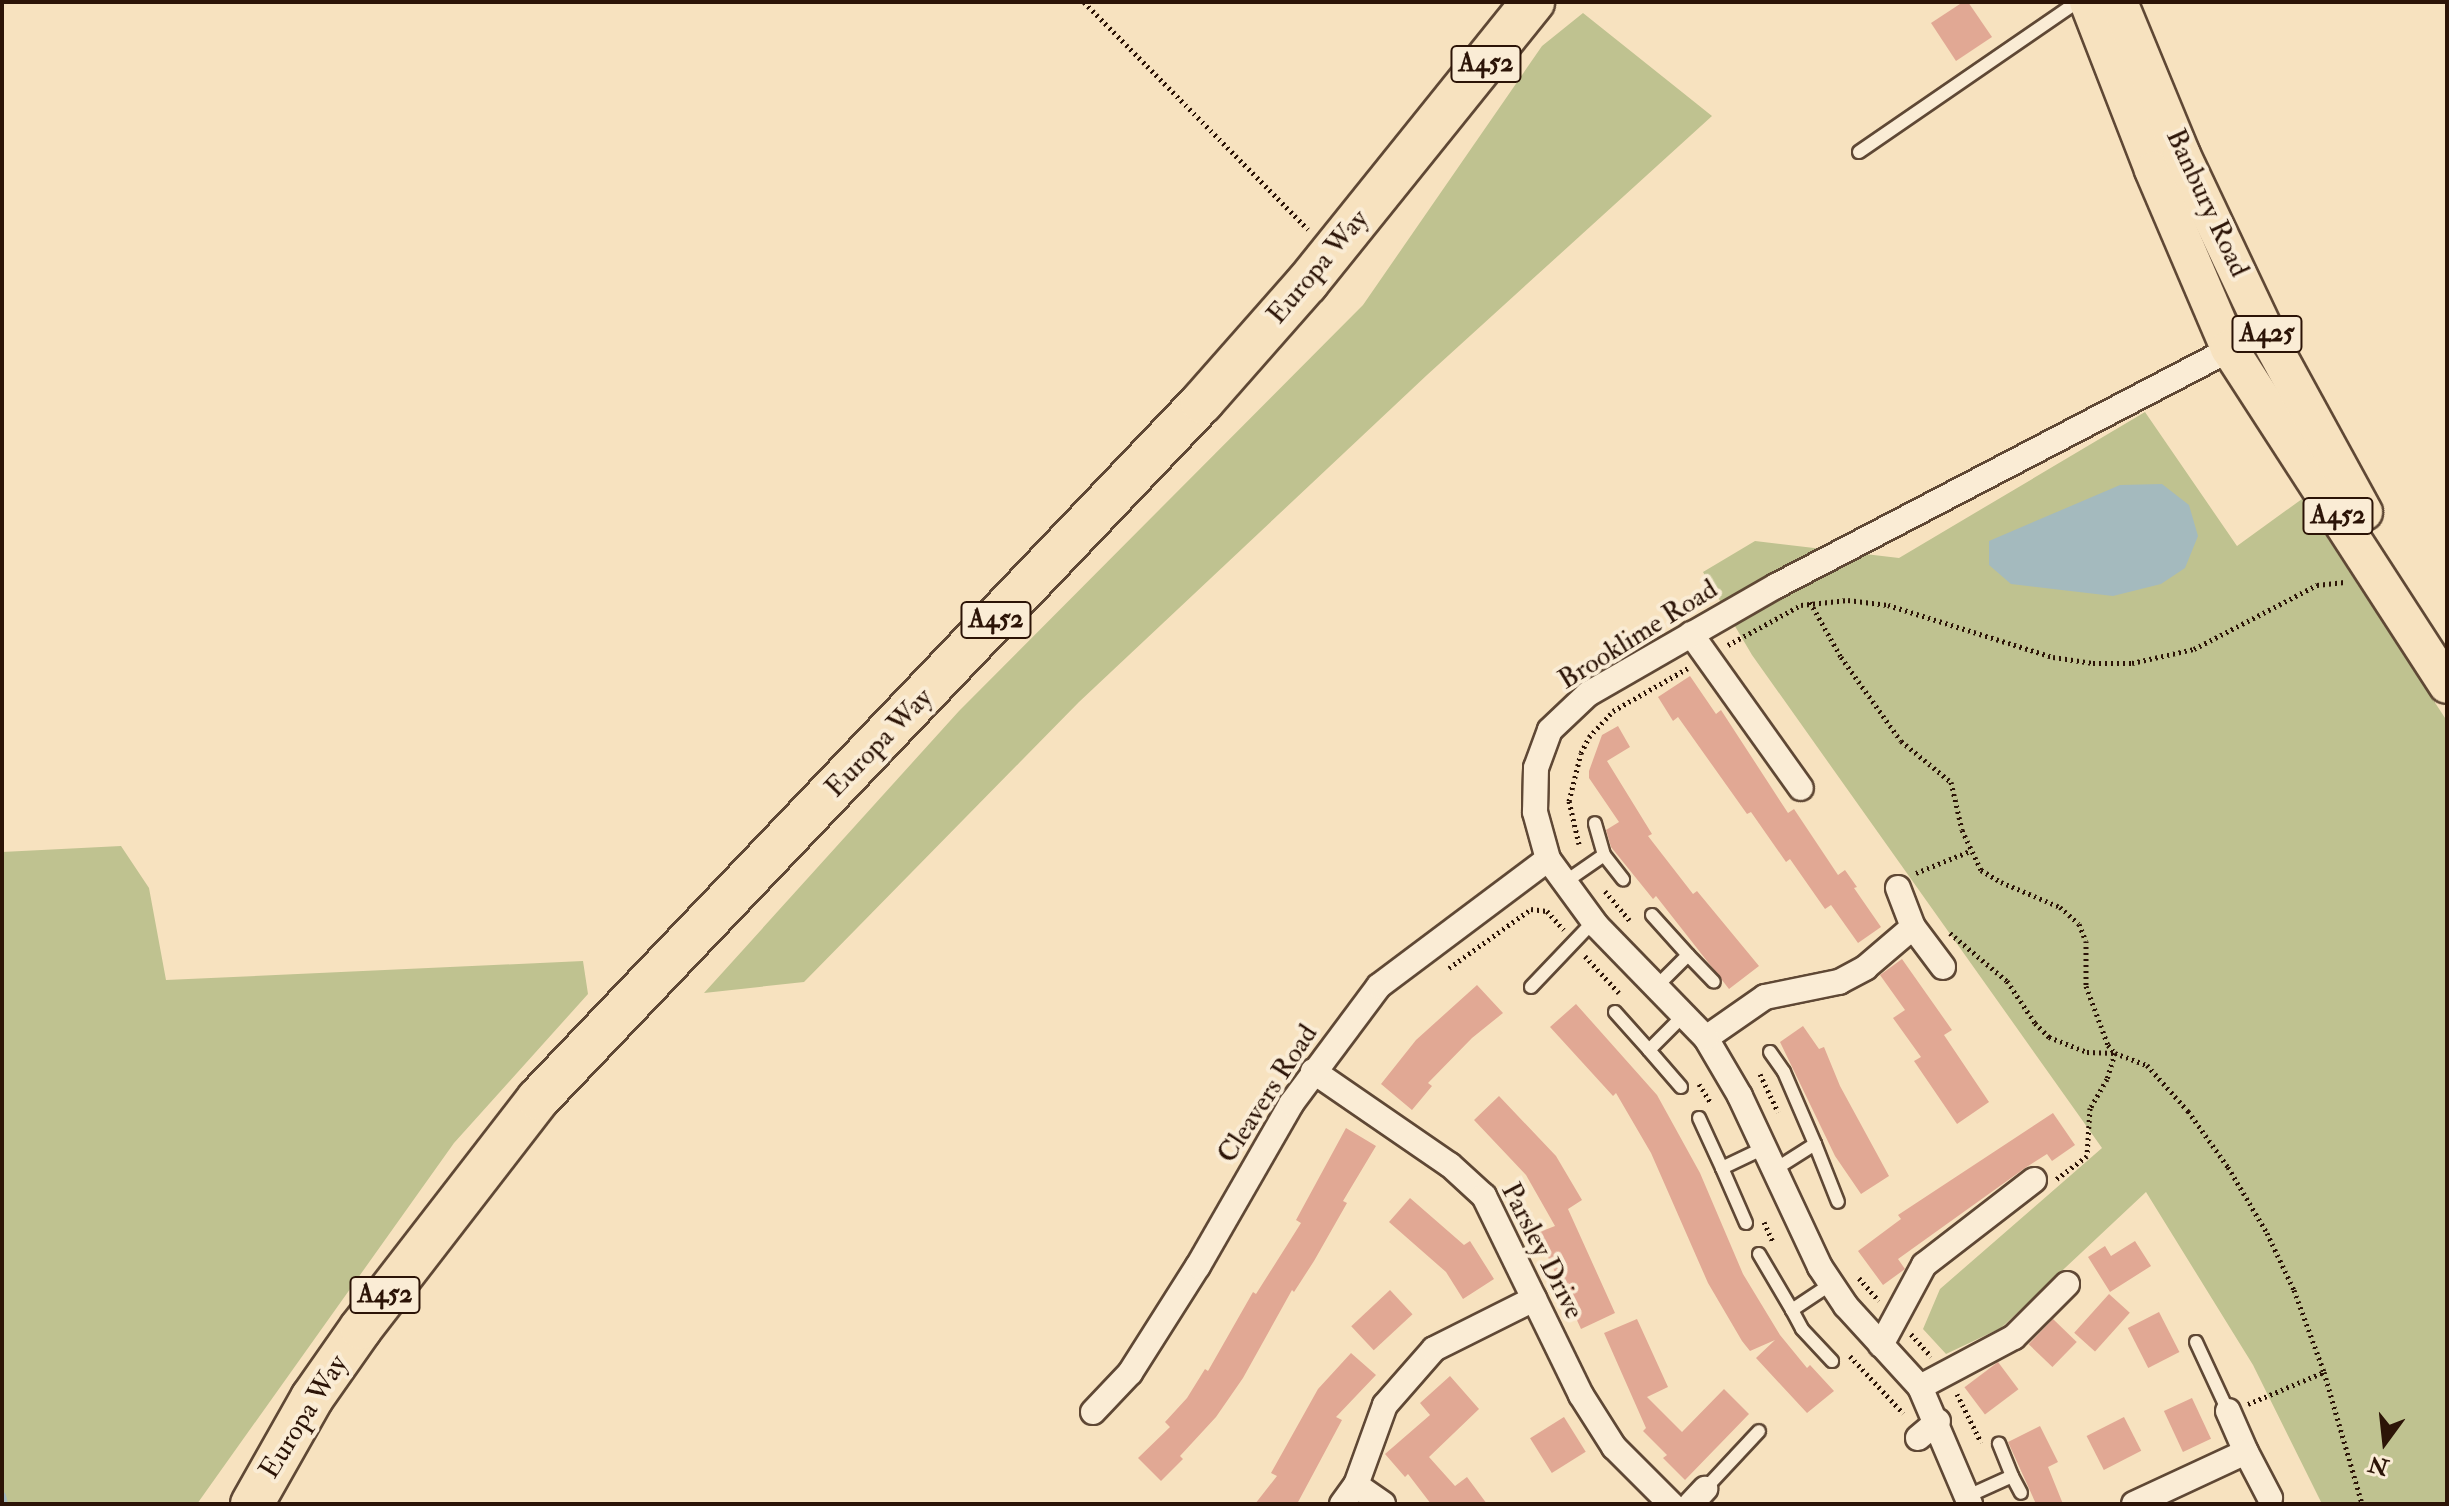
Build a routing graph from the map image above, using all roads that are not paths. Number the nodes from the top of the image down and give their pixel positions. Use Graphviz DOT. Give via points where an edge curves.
graph roads {
  1 [pos="1533,2"];
  2 [pos="2077,2"];
  3 [pos="2088,2"];
  4 [pos="2119,2"];
  5 [pos="1859,152"];
  6 [pos="2267,335"];
  7 [pos="2229,348"];
  8 [pos="1691,634"];
  9 [pos="2447,649"];
  10 [pos="2447,685"];
  11 [pos="1801,788"];
  12 [pos="1595,823"];
  13 [pos="1604,855"];
  14 [pos="1548,859"];
  15 [pos="1623,879"];
  16 [pos="1565,882"];
  17 [pos="1909,886"];
  18 [pos="1652,915"];
  19 [pos="1593,922"];
  20 [pos="1913,927"];
  21 [pos="1688,955"];
  22 [pos="1943,967"];
  23 [pos="1714,982"];
  24 [pos="1531,987"];
  25 [pos="1656,987"];
  26 [pos="1615,1012"];
  27 [pos="1684,1015"];
  28 [pos="1716,1031"];
  29 [pos="1649,1050"];
  30 [pos="1770,1052"];
  31 [pos="1313,1071"];
  32 [pos="1681,1087"];
  33 [pos="1699,1118"];
  34 [pos="1815,1144"];
  35 [pos="1769,1159"];
  36 [pos="1722,1168"];
  37 [pos="2034,1180"];
  38 [pos="1838,1202"];
  39 [pos="1746,1223"];
  40 [pos="1759,1254"];
  41 [pos="1831,1284"];
  42 [pos="2067,1284"];
  43 [pos="1534,1299"];
  44 [pos="1792,1310"];
  45 [pos="2196,1342"];
  46 [pos="1881,1345"];
  47 [pos="1832,1361"];
  48 [pos="1920,1387"];
  49 [pos="2228,1411"];
  50 [pos="1093,1412"];
  51 [pos="1938,1421"];
  52 [pos="1759,1431"];
  53 [pos="1918,1438"];
  54 [pos="1999,1443"];
  55 [pos="2246,1452"];
  56 [pos="2012,1476"];
  57 [pos="2021,1493"];
  58 [pos="1349,1494"];
  59 [pos="1698,1497"];
  60 [pos="1969,1500"];
  61 [pos="2271,1501"];
  62 [pos="252,1504"];
  63 [pos="1383,1504"];
  64 [pos="1671,1504"];
  65 [pos="2134,1504"];
  1 -- 62 [label="highway, Europa Way / A452" via="1332,253 1202,402 538,1099 361,1328 312,1398"];
  2 -- 5 [label="lane"];
  3 -- 7 [label="main road, A452"];
  4 -- 6 [label="main road, Banbury Road / A425" via="2182,155"];
  6 -- 7 [label="street, Brooklime Road"];
  6 -- 9 [label="main road, Banbury Road / A425" via="2333,461"];
  7 -- 8 [label="street, Brooklime Road"];
  7 -- 10 [label="main road, A452"];
  8 -- 11 [label="street"];
  8 -- 14 [label="street, Brooklime Road" via="1588,694 1550,730 1536,768 1535,812"];
  12 -- 13 [label="lane"];
  13 -- 15 [label="lane"];
  13 -- 16 [label="lane"];
  14 -- 16 [label="street, Brooklime Road"];
  14 -- 31 [label="street, Cleavers Road" via="1379,986"];
  16 -- 19 [label="street, Brooklime Road"];
  17 -- 20 [label="street"];
  18 -- 21 [label="lane"];
  19 -- 24 [label="lane"];
  19 -- 25 [label="street, Brooklime Road"];
  20 -- 22 [label="street"];
  20 -- 28 [label="street" via="1865,968 1839,982 1765,997"];
  21 -- 23 [label="lane"];
  21 -- 25 [label="lane"];
  25 -- 27 [label="street, Brooklime Road"];
  26 -- 29 [label="lane"];
  27 -- 28 [label="street, Brooklime Road"];
  27 -- 29 [label="lane"];
  28 -- 35 [label="street, Brooklime Road"];
  29 -- 32 [label="lane"];
  30 -- 34 [label="lane"];
  31 -- 43 [label="street, Parsley Drive" via="1450,1165 1484,1196"];
  31 -- 50 [label="street, Cleavers Road" via="1130,1373"];
  33 -- 36 [label="lane"];
  34 -- 35 [label="lane" via="1798,1155"];
  34 -- 38 [label="lane"];
  35 -- 36 [label="lane"];
  35 -- 41 [label="street, Brooklime Road"];
  36 -- 39 [label="lane"];
  37 -- 46 [label="street" via="1924,1265"];
  40 -- 44 [label="lane"];
  41 -- 44 [label="lane"];
  41 -- 46 [label="street, Brooklime Road"];
  42 -- 48 [label="street" via="2014,1337"];
  43 -- 58 [label="street" via="1434,1349 1385,1405"];
  43 -- 64 [label="street, Parsley Drive" via="1581,1395 1614,1447"];
  44 -- 47 [label="lane"];
  45 -- 49 [label="lane"];
  46 -- 48 [label="street, Brooklime Road"];
  48 -- 51 [label="street, Brooklime Road"];
  49 -- 55 [label="street"];
  51 -- 53 [label="street"];
  51 -- 60 [label="street, Brooklime Road"];
  52 -- 59 [label="lane"];
  54 -- 56 [label="lane"];
  55 -- 61 [label="street"];
  55 -- 65 [label="street"];
  56 -- 57 [label="lane"];
  56 -- 60 [label="lane"];
  58 -- 63 [label="street"];
}
